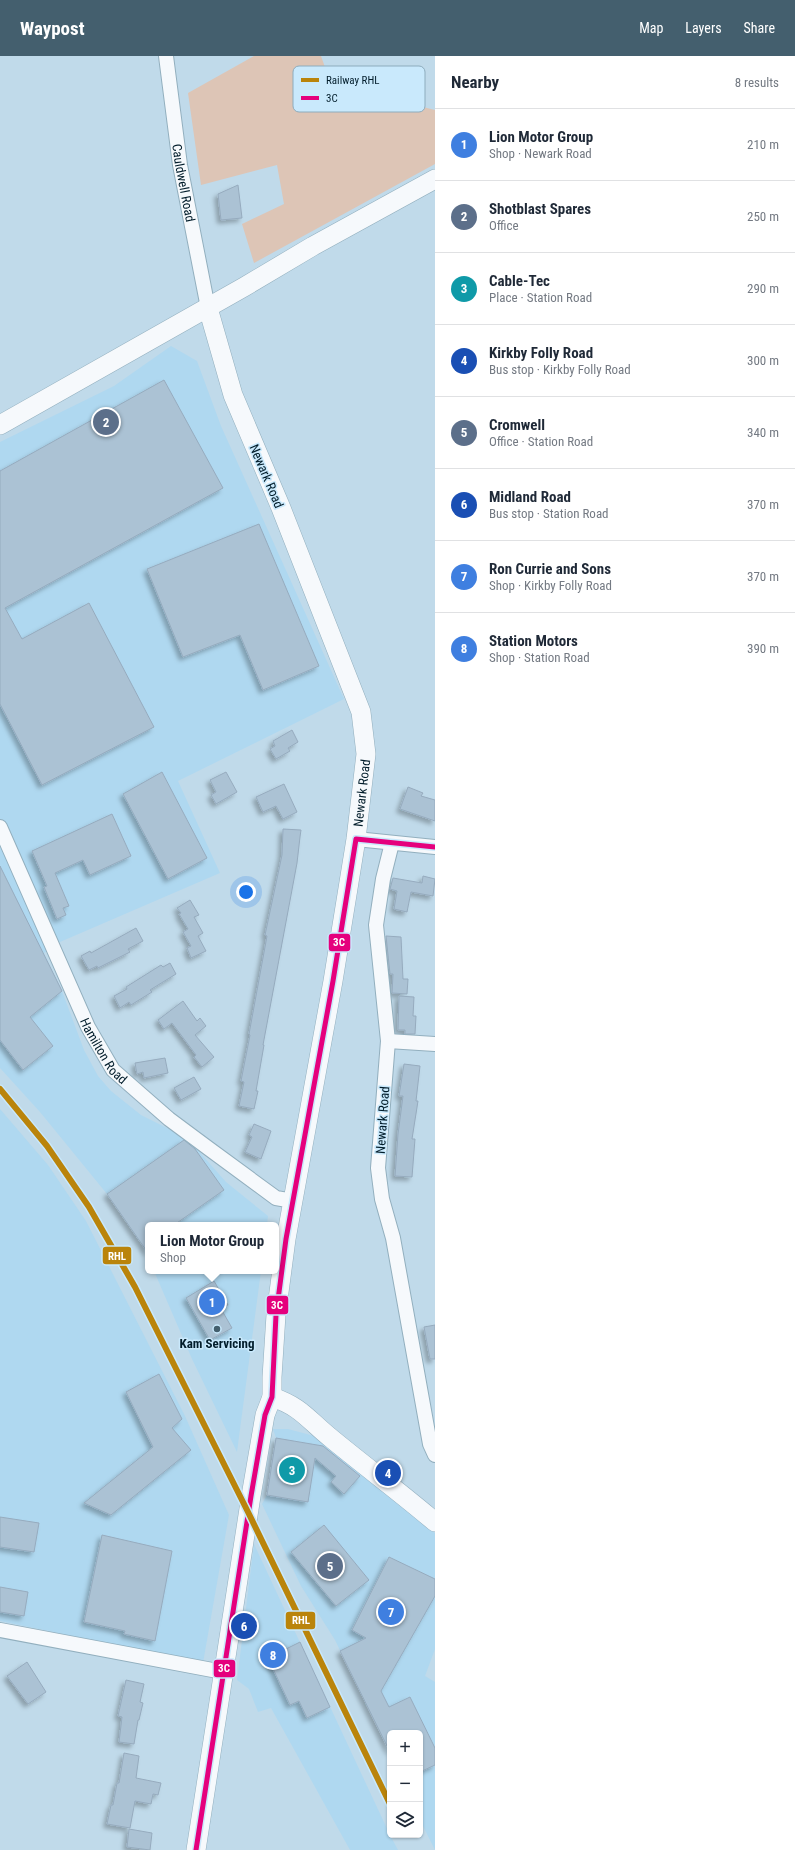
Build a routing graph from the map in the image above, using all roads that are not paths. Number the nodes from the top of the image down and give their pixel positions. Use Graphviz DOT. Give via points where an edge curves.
graph roads {
  1 [pos="166,56"];
  2 [pos="435,179"];
  3 [pos="208,308"];
  4 [pos="0,425"];
  5 [pos="0,827"];
  6 [pos="356,839"];
  7 [pos="392,842"];
  8 [pos="435,847"];
  9 [pos="388,1041"];
  10 [pos="435,1044"];
  11 [pos="293,1201"];
  12 [pos="272,1397"];
  13 [pos="435,1455"];
  14 [pos="435,1522"];
  15 [pos="0,1630"];
  16 [pos="224,1672"];
  17 [pos="196,1850"];
  1 -- 3 [label="street, Cauldwell Road" via="181,172"];
  2 -- 3 [label="main road" via="313,246"];
  3 -- 4 [label="main road"];
  3 -- 6 [label="main road, Newark Road" via="233,395 281,508 361,712 366,754"];
  5 -- 11 [label="street, Hamilton Road" via="88,1027 113,1070 169,1119 276,1198"];
  6 -- 7 [label="street"];
  6 -- 11 [label="main road, Newark Road"];
  7 -- 8 [label="street"];
  7 -- 9 [label="street, Newark Road" via="376,925"];
  9 -- 10 [label="street"];
  9 -- 13 [label="street, Newark Road" via="378,1168 430,1444"];
  11 -- 12 [label="main road, Newark Road" via="276,1316"];
  12 -- 14 [label="main road" via="299,1408 330,1438"];
  12 -- 16 [label="main road" via="265,1415"];
  15 -- 16 [label="street"];
  16 -- 17 [label="main road"];
}
